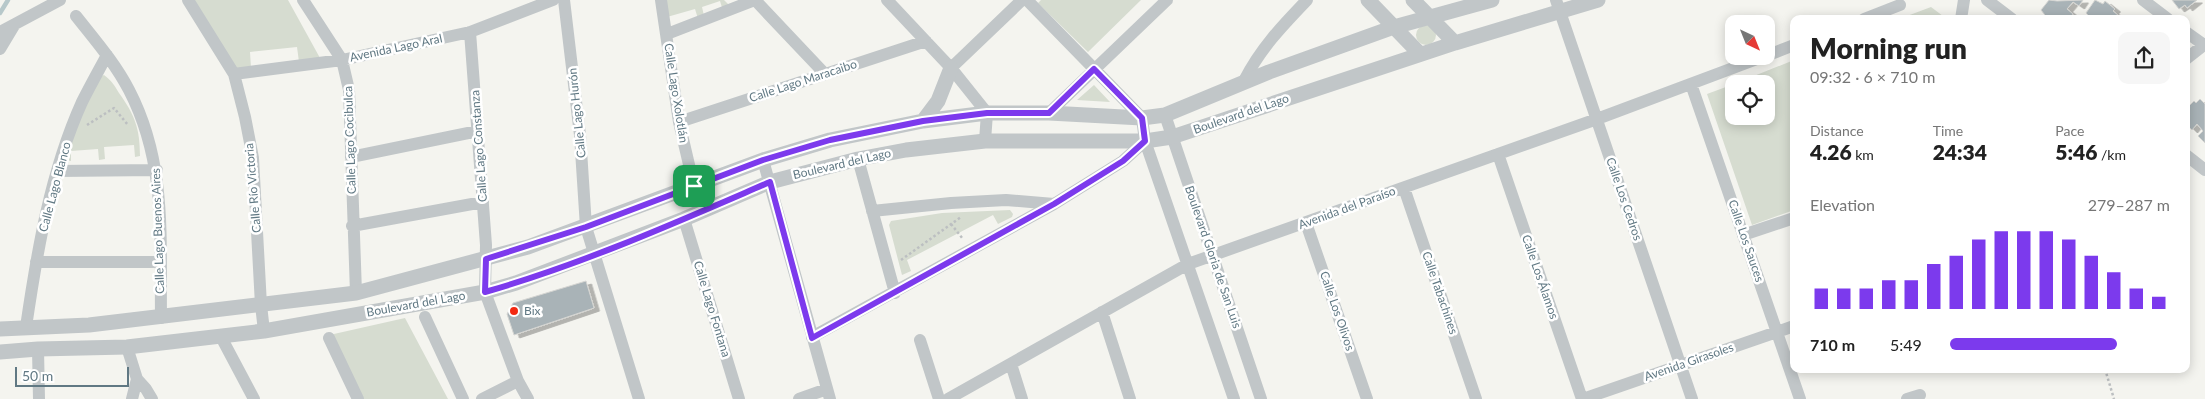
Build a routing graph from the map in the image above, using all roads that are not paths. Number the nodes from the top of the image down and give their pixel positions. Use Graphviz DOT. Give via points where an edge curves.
graph roads {
  1 [pos="60,0"];
  2 [pos="188,0"];
  3 [pos="303,0"];
  4 [pos="553,0"];
  5 [pos="564,0"];
  6 [pos="661,0"];
  7 [pos="755,0"];
  8 [pos="887,0"];
  9 [pos="1022,0"];
  10 [pos="1027,0"];
  11 [pos="1167,0"];
  12 [pos="1307,0"];
  13 [pos="1368,0"];
  14 [pos="1413,0"];
  15 [pos="1492,0"];
  16 [pos="1598,0"];
  17 [pos="1964,0"];
  18 [pos="1987,0"];
  19 [pos="2142,0"];
  20 [pos="1558,5"];
  21 [pos="1900,5"];
  22 [pos="1874,15"];
  23 [pos="1962,15"];
  24 [pos="2007,15"];
  25 [pos="2163,15"];
  26 [pos="76,16"];
  27 [pos="1431,17"];
  28 [pos="1394,27"];
  29 [pos="6,29"];
  30 [pos="470,32"];
  31 [pos="667,34"];
  32 [pos="2190,35"];
  33 [pos="926,41"];
  34 [pos="1455,43"];
  35 [pos="2204,44"];
  36 [pos="1790,47"];
  37 [pos="0,50"];
  38 [pos="1775,52"];
  39 [pos="1420,54"];
  40 [pos="107,55"];
  41 [pos="2190,56"];
  42 [pos="342,60"];
  43 [pos="1742,65"];
  44 [pos="951,68"];
  45 [pos="1094,69"];
  46 [pos="234,74"];
  47 [pos="825,74"];
  48 [pos="1244,81"];
  49 [pos="1691,84"];
  50 [pos="987,113"];
  51 [pos="1049,113"];
  52 [pos="1165,115"];
  53 [pos="1142,118"];
  54 [pos="1597,119"];
  55 [pos="923,121"];
  56 [pos="679,122"];
  57 [pos="478,131"];
  58 [pos="1172,137"];
  59 [pos="986,141"];
  60 [pos="1145,141"];
  61 [pos="1498,154"];
  62 [pos="351,157"];
  63 [pos="2190,158"];
  64 [pos="858,159"];
  65 [pos="763,160"];
  66 [pos="157,170"];
  67 [pos="2205,170"];
  68 [pos="57,171"];
  69 [pos="770,182"];
  70 [pos="694,186"];
  71 [pos="1404,188"];
  72 [pos="483,202"];
  73 [pos="1054,204"];
  74 [pos="872,211"];
  75 [pos="684,219"];
  76 [pos="1790,219"];
  77 [pos="1306,223"];
  78 [pos="352,226"];
  79 [pos="586,227"];
  80 [pos="1744,235"];
  81 [pos="594,254"];
  82 [pos="1213,255"];
  83 [pos="486,259"];
  84 [pos="36,262"];
  85 [pos="160,262"];
  86 [pos="1188,264"];
  87 [pos="356,292"];
  88 [pos="485,292"];
  89 [pos="895,293"];
  90 [pos="261,305"];
  91 [pos="1102,312"];
  92 [pos="425,317"];
  93 [pos="161,318"];
  94 [pos="26,327"];
  95 [pos="1790,327"];
  96 [pos="0,329"];
  97 [pos="264,330"];
  98 [pos="1777,332"];
  99 [pos="220,335"];
  100 [pos="329,338"];
  101 [pos="812,338"];
  102 [pos="920,340"];
  103 [pos="126,347"];
  104 [pos="38,349"];
  105 [pos="0,352"];
  106 [pos="1011,364"];
  107 [pos="1680,365"];
  108 [pos="1790,370"];
  109 [pos="1791,373"];
  110 [pos="137,380"];
  111 [pos="518,381"];
  112 [pos="828,394"];
  113 [pos="1920,394"];
  114 [pos="39,399"];
  115 [pos="132,399"];
  116 [pos="152,399"];
  117 [pos="254,399"];
  118 [pos="358,399"];
  119 [pos="464,399"];
  120 [pos="482,399"];
  121 [pos="528,399"];
  122 [pos="639,399"];
  123 [pos="740,399"];
  124 [pos="799,399"];
  125 [pos="939,399"];
  126 [pos="948,399"];
  127 [pos="1022,399"];
  128 [pos="1130,399"];
  129 [pos="1234,399"];
  130 [pos="1261,399"];
  131 [pos="1367,399"];
  132 [pos="1476,399"];
  133 [pos="1583,399"];
  134 [pos="1692,399"];
  135 [pos="1800,399"];
  136 [pos="1907,399"];
  1 -- 29 [label="street"];
  2 -- 46 [label="street, Calle Río Victoria"];
  3 -- 42 [label="street, Calle Lago Cocibulca"];
  4 -- 30 [label="street, Avenida Lago Aral"];
  5 -- 79 [label="street, Calle Lago Hurón" via="578,116"];
  6 -- 31 [label="street, Calle Lago Xolotlán"];
  7 -- 31 [label="street"];
  7 -- 47 [label="street"];
  8 -- 33 [label="street"];
  9 -- 44 [label="street"];
  10 -- 45 [label="street"];
  11 -- 45 [label="street"];
  12 -- 48 [label="street" via="1265,45"];
  13 -- 28 [label="street"];
  14 -- 27 [label="street"];
  15 -- 27 [label="street, Boulevard del Lago"];
  16 -- 20 [label="street, Boulevard del Lago"];
  17 -- 23 [label="street"];
  18 -- 24 [label="street"];
  19 -- 25 [label="street"];
  20 -- 34 [label="street, Boulevard del Lago"];
  20 -- 54 [label="street, Calle Los Cedros"];
  21 -- 22 [label="street"];
  26 -- 40 [label="street, Calle Lago Buenos Aires"];
  27 -- 28 [label="street, Boulevard del Lago"];
  27 -- 34 [label="street"];
  28 -- 39 [label="street"];
  28 -- 48 [label="street, Boulevard del Lago"];
  29 -- 37 [label="street"];
  30 -- 42 [label="street, Avenida Lago Aral"];
  30 -- 57 [label="street, Calle Lago Constanza"];
  31 -- 56 [label="street, Calle Lago Xolotlán"];
  32 -- 35 [label="street"];
  33 -- 44 [label="street"];
  33 -- 47 [label="street, Calle Lago Maracaibo"];
  34 -- 39 [label="street, Boulevard del Lago"];
  35 -- 41 [label="street"];
  36 -- 38 [label="street, Avenida del Paraíso"];
  39 -- 58 [label="street, Boulevard del Lago"];
  40 -- 66 [label="street, Calle Lago Buenos Aires" via="138,109"];
  40 -- 68 [label="street, Calle Lago Blanco" via="82,102"];
  42 -- 46 [label="street, Avenida Lago Aral"];
  42 -- 62 [label="street, Calle Lago Cocibulca" via="349,90"];
  43 -- 49 [label="street, Avenida del Paraíso"];
  44 -- 50 [label="street"];
  44 -- 55 [label="street" via="938,101"];
  45 -- 51 [label="street"];
  45 -- 53 [label="street"];
  46 -- 90 [label="street, Calle Río Victoria" via="253,158"];
  47 -- 56 [label="street, Calle Lago Maracaibo"];
  48 -- 52 [label="street, Boulevard del Lago"];
  49 -- 54 [label="street, Avenida del Paraíso"];
  49 -- 80 [label="street, Calle Los Sauces"];
  50 -- 51 [label="street, Boulevard del Lago"];
  50 -- 55 [label="street, Boulevard del Lago"];
  50 -- 59 [label="street"];
  51 -- 53 [label="street, Boulevard del Lago"];
  52 -- 53 [label="street, Boulevard del Lago"];
  52 -- 58 [label="street, Boulevard Gloria de San Luis"];
  53 -- 60 [label="street"];
  54 -- 61 [label="street, Avenida del Paraíso"];
  54 -- 107 [label="street, Calle Los Cedros"];
  55 -- 65 [label="street, Boulevard del Lago" via="830,140"];
  56 -- 70 [label="street, Calle Lago Xolotlán"];
  57 -- 62 [label="street"];
  57 -- 72 [label="street, Calle Lago Constanza"];
  58 -- 60 [label="street, Boulevard del Lago"];
  58 -- 82 [label="street, Boulevard Gloria de San Luis"];
  59 -- 60 [label="street, Boulevard del Lago"];
  59 -- 64 [label="street, Boulevard del Lago"];
  60 -- 73 [label="street" via="1123,161"];
  60 -- 86 [label="street"];
  61 -- 71 [label="street, Avenida del Paraíso"];
  61 -- 133 [label="street, Calle Los Álamos"];
  62 -- 78 [label="street, Calle Lago Cocibulca"];
  63 -- 67 [label="street"];
  64 -- 69 [label="street, Boulevard del Lago"];
  64 -- 74 [label="street"];
  65 -- 69 [label="street"];
  65 -- 70 [label="street, Boulevard del Lago"];
  66 -- 68 [label="street"];
  66 -- 85 [label="street, Calle Lago Buenos Aires"];
  68 -- 84 [label="street, Calle Lago Blanco"];
  69 -- 75 [label="street, Boulevard del Lago"];
  69 -- 101 [label="street"];
  70 -- 79 [label="street, Boulevard del Lago"];
  71 -- 77 [label="street, Avenida del Paraíso"];
  71 -- 132 [label="street, Calle Tabachines"];
  72 -- 78 [label="street"];
  72 -- 83 [label="street, Calle Lago Constanza"];
  73 -- 74 [label="street" via="1006,200"];
  73 -- 89 [label="street"];
  74 -- 89 [label="street"];
  75 -- 81 [label="street, Boulevard del Lago"];
  75 -- 123 [label="street, Calle Lago Fontana"];
  76 -- 80 [label="street"];
  77 -- 82 [label="street, Avenida del Paraíso"];
  77 -- 131 [label="street, Calle Los Olivos"];
  78 -- 87 [label="street, Calle Lago Cocibulca"];
  79 -- 81 [label="street, Calle Lago Hurón"];
  79 -- 83 [label="street, Boulevard del Lago"];
  80 -- 98 [label="street, Calle Los Sauces"];
  81 -- 88 [label="street, Boulevard del Lago"];
  81 -- 122 [label="street, Calle Lago Hurón"];
  82 -- 86 [label="street, Avenida del Paraíso"];
  82 -- 130 [label="street, Boulevard Gloria de San Luis"];
  83 -- 87 [label="street, Boulevard del Lago"];
  83 -- 88 [label="street, Calle Lago Constanza"];
  84 -- 85 [label="street"];
  84 -- 94 [label="street, Calle Lago Blanco"];
  85 -- 93 [label="street, Calle Lago Buenos Aires"];
  86 -- 91 [label="street, Avenida del Paraíso"];
  86 -- 129 [label="street"];
  87 -- 90 [label="street, Boulevard del Lago"];
  88 -- 97 [label="street, Boulevard del Lago"];
  88 -- 111 [label="street"];
  89 -- 101 [label="street"];
  90 -- 93 [label="street, Boulevard del Lago"];
  90 -- 97 [label="street, Calle Río Victoria"];
  91 -- 106 [label="street, Avenida del Paraíso"];
  91 -- 128 [label="street"];
  92 -- 119 [label="street"];
  93 -- 94 [label="street, Boulevard del Lago" via="89,326"];
  94 -- 96 [label="street, Boulevard del Lago"];
  95 -- 98 [label="street, Avenida Girasoles"];
  97 -- 99 [label="street, Boulevard del Lago"];
  98 -- 107 [label="street, Avenida Girasoles"];
  98 -- 108 [label="street, Calle Los Sauces"];
  99 -- 103 [label="street, Boulevard del Lago"];
  99 -- 117 [label="street"];
  100 -- 118 [label="street"];
  101 -- 112 [label="street"];
  102 -- 125 [label="street"];
  103 -- 104 [label="street, Boulevard del Lago"];
  103 -- 110 [label="street"];
  104 -- 105 [label="street, Boulevard del Lago"];
  104 -- 114 [label="street"];
  106 -- 126 [label="street, Avenida del Paraíso"];
  106 -- 127 [label="street"];
  107 -- 133 [label="street, Avenida Girasoles"];
  107 -- 134 [label="street, Calle Los Cedros"];
  109 -- 135 [label="street, Calle Los Sauces"];
  110 -- 115 [label="street"];
  110 -- 116 [label="street"];
  111 -- 120 [label="street"];
  111 -- 121 [label="street"];
  112 -- 124 [label="street"];
  113 -- 136 [label="street"];
}
